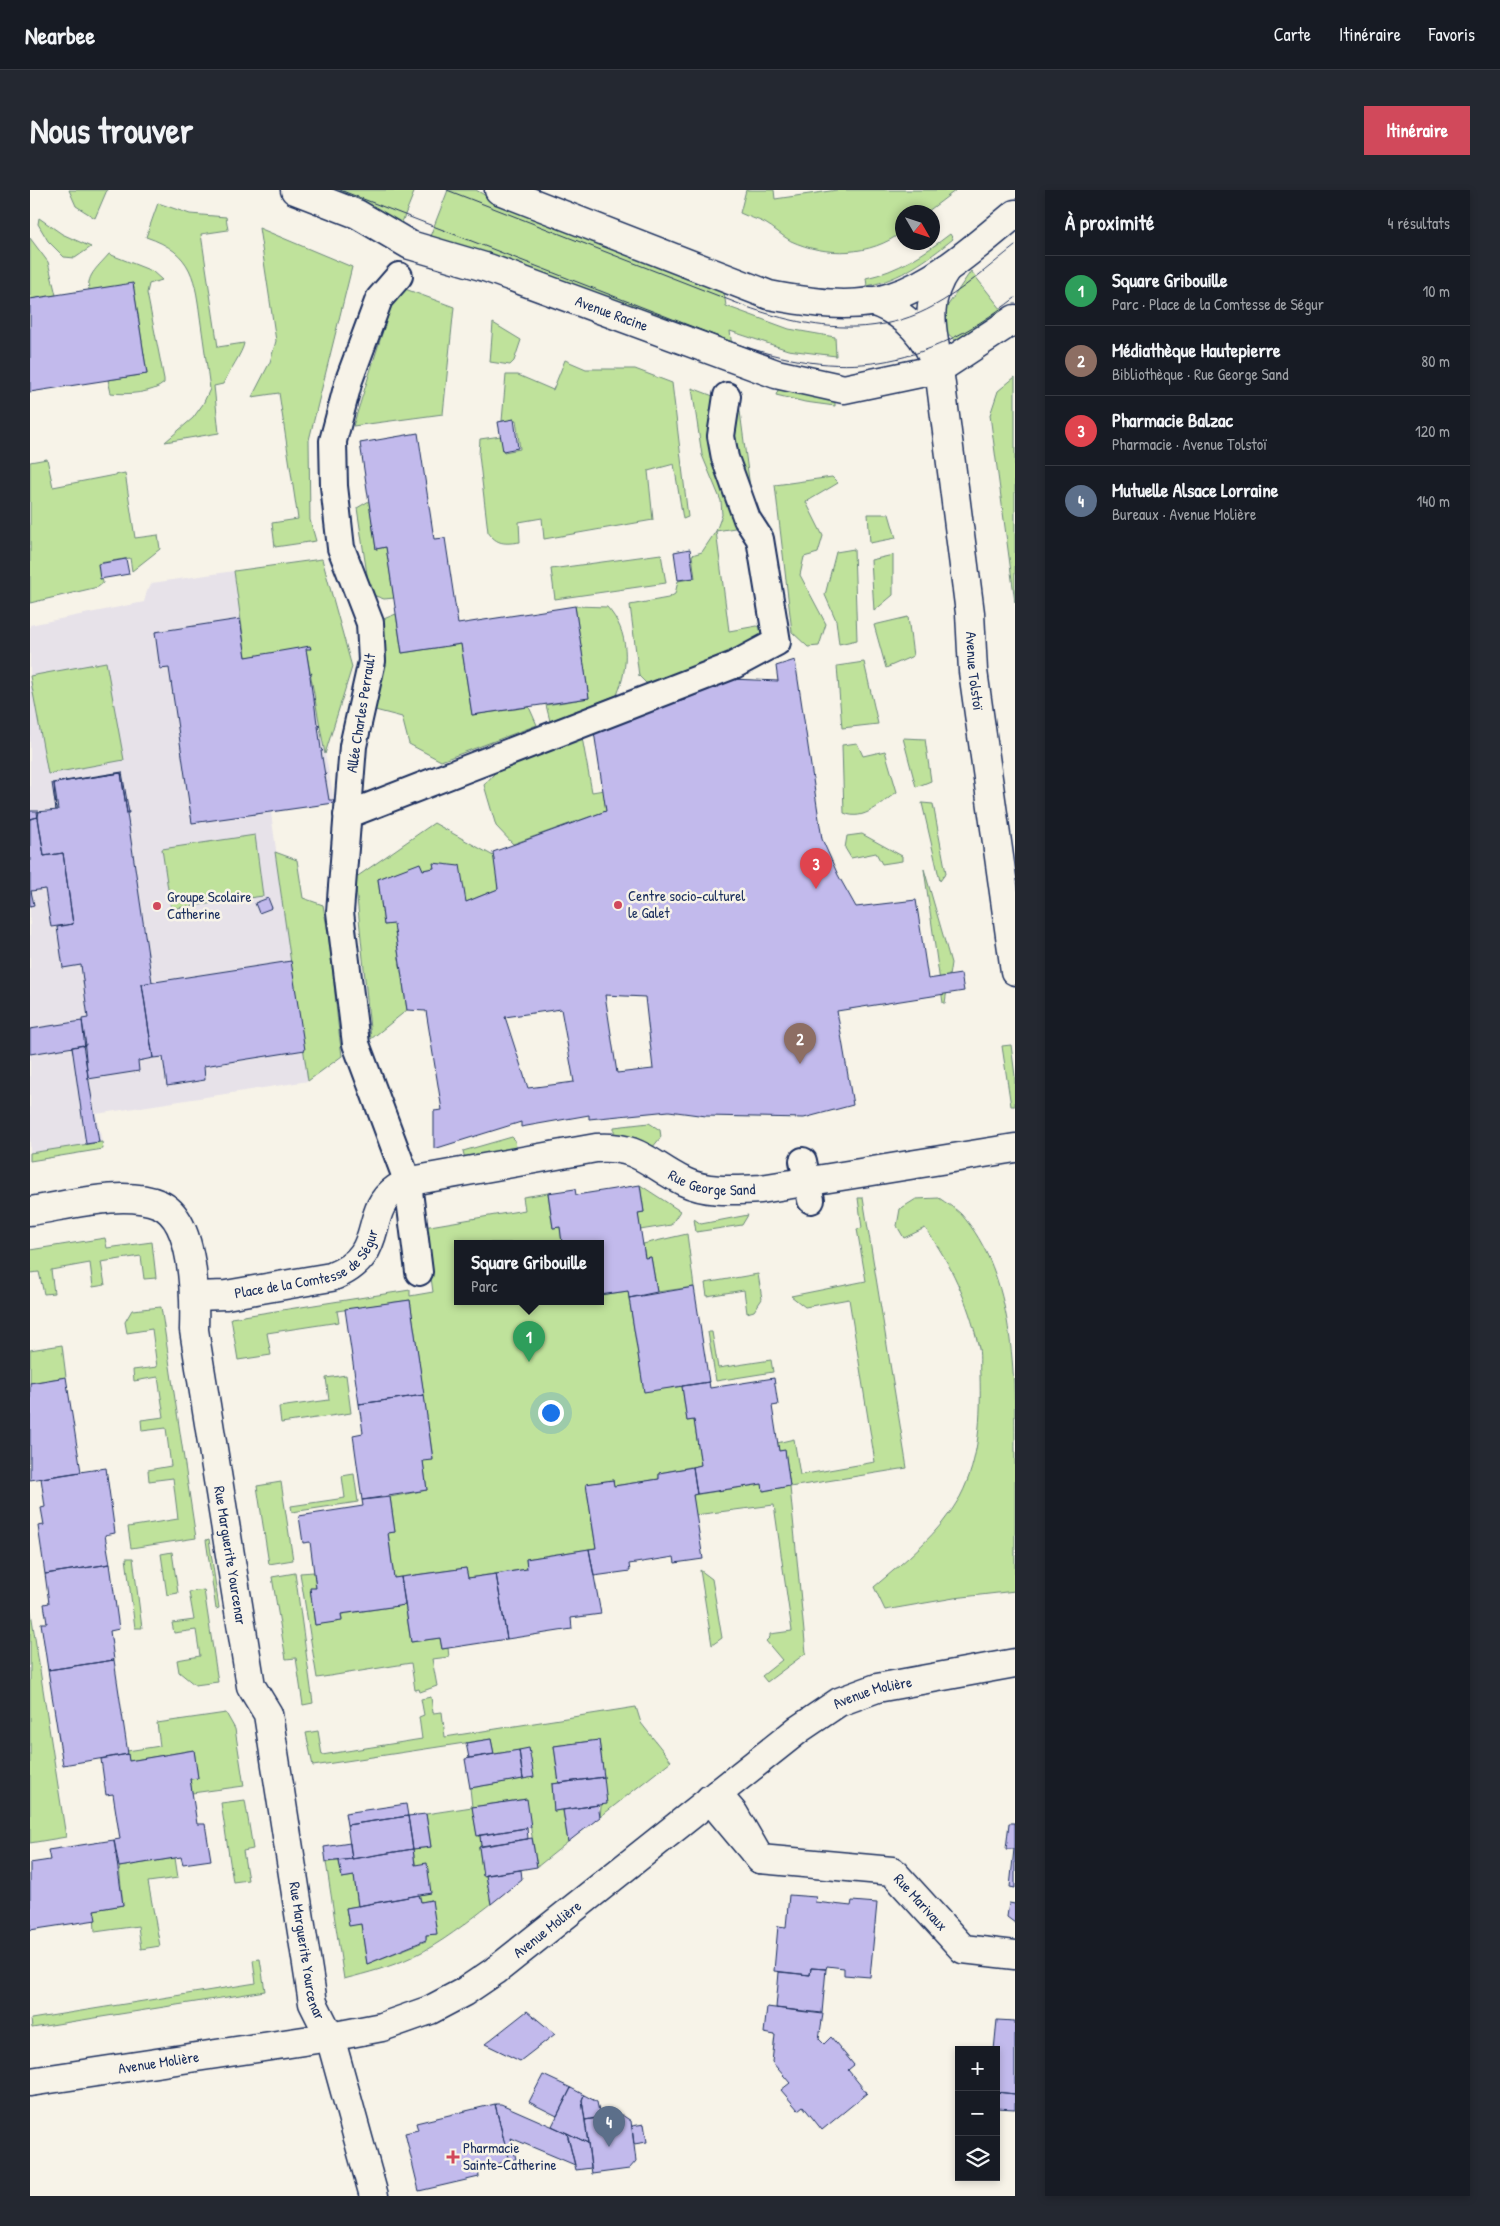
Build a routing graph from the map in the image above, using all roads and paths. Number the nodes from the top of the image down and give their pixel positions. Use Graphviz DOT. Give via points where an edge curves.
graph roads {
  1 [pos="295,190"];
  2 [pos="499,190"];
  3 [pos="1015,214"];
  4 [pos="946,268"];
  5 [pos="399,276"];
  6 [pos="872,301"];
  7 [pos="1015,319"];
  8 [pos="939,369"];
  9 [pos="727,396"];
  10 [pos="347,815"];
  11 [pos="1012,937"];
  12 [pos="1015,971"];
  13 [pos="1015,1148"];
  14 [pos="413,1182"];
  15 [pos="30,1212"];
  16 [pos="419,1272"];
  17 [pos="195,1296"];
  18 [pos="1015,1663"];
  19 [pos="714,1796"];
  20 [pos="1015,1955"];
  21 [pos="330,2038"];
  22 [pos="30,2082"];
  23 [pos="374,2196"];
  1 -- 8 [label="street, Avenue Racine" via="357,214 410,245 488,268 776,374 844,389"];
  2 -- 6 [label="street" via="769,295 810,302"];
  3 -- 4 [label="street"];
  4 -- 6 [label="street" via="905,292"];
  4 -- 8 [label="street" via="937,281 931,308"];
  5 -- 10 [label="street, Allée Charles Perrault" via="379,299 349,380 333,441 341,548 370,623 372,661 353,746"];
  6 -- 8 [label="street" via="894,311 914,327"];
  7 -- 8 [label="street, Avenue Racine"];
  8 -- 11 [label="street, Avenue Tolstoï" via="970,614 973,671"];
  9 -- 10 [label="street" via="721,436 725,458 747,519 760,539 777,642 734,665"];
  10 -- 14 [label="street, Allée Charles Perrault" via="340,912 356,1044"];
  11 -- 12 [label="street, Avenue Tolstoï"];
  13 -- 14 [label="street, Rue George Sand" via="761,1189 729,1191 686,1182 632,1151 615,1147"];
  14 -- 16 [label="street, Allée Charles Perrault"];
  14 -- 17 [label="street, Place de la Comtesse de Ségur" via="395,1190 385,1200 378,1211 366,1252 345,1272 226,1295"];
  15 -- 17 [label="street, Rue Marguerite Yourcenar" via="114,1199 159,1204 177,1219 186,1242"];
  17 -- 21 [label="street, Rue Marguerite Yourcenar" via="194,1330 251,1686 268,1714 313,2002"];
  18 -- 19 [label="street, Avenue Molière" via="877,1688 839,1702"];
  19 -- 20 [label="street, Rue Marivaux" via="760,1859 892,1871 963,1949"];
  19 -- 21 [label="street, Avenue Molière" via="496,1971 464,1992 430,2010 382,2027"];
  21 -- 22 [label="street, Avenue Molière"];
  21 -- 23 [label="street, Rue Marguerite Yourcenar"];
}
